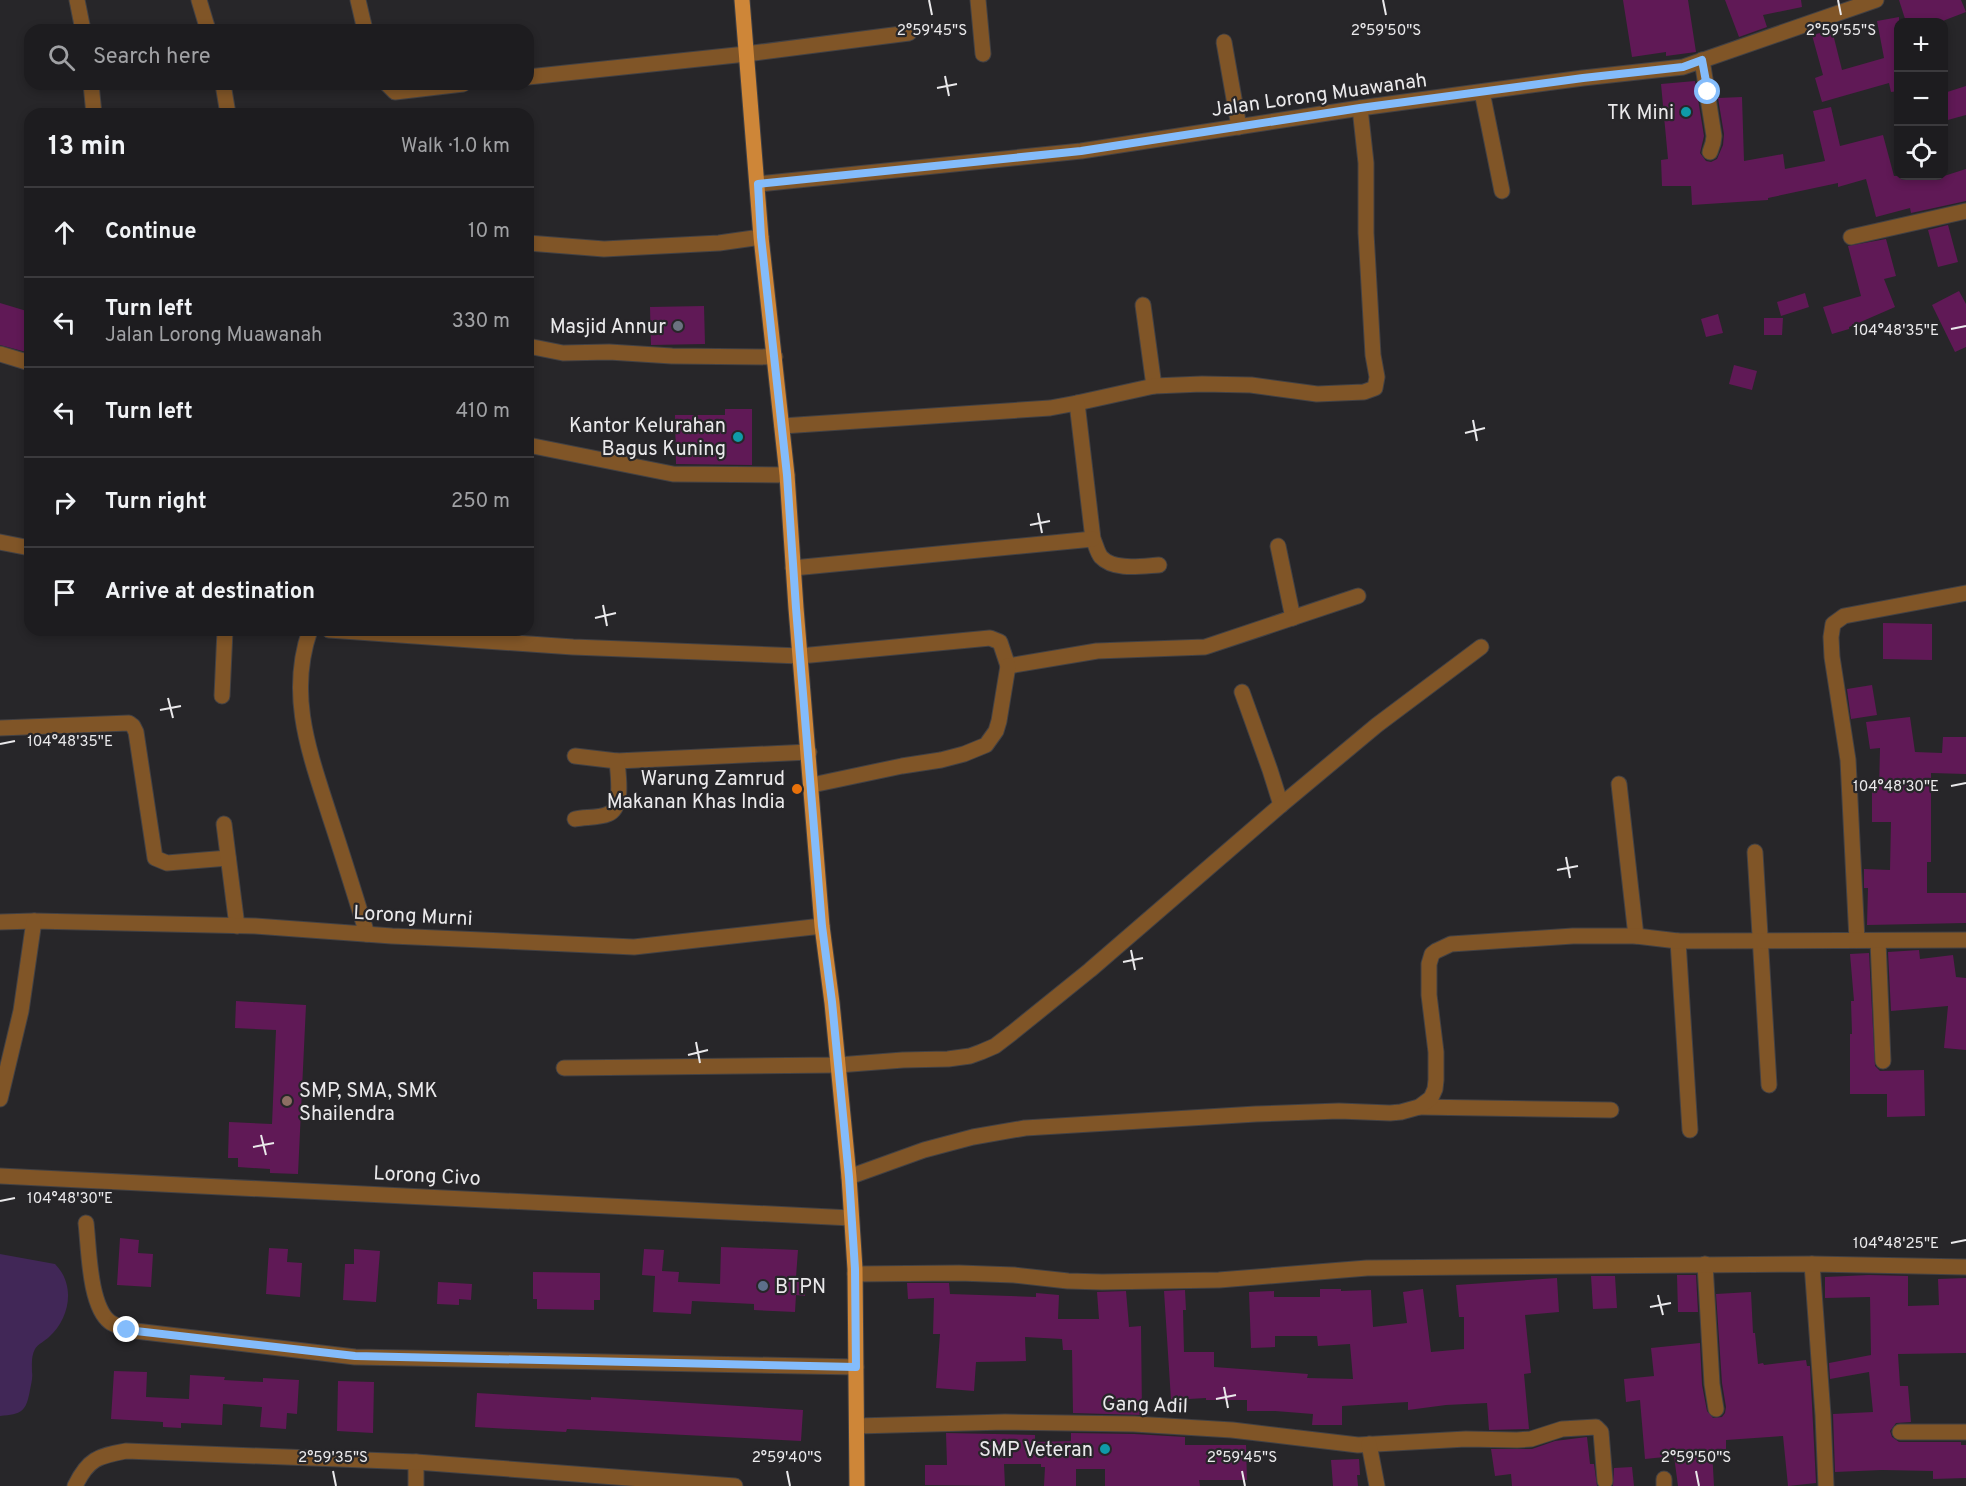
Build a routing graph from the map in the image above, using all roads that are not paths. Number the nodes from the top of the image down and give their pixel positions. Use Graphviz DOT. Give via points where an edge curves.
graph roads {
  1 [pos="77,0"];
  2 [pos="199,0"];
  3 [pos="358,0"];
  4 [pos="742,0"];
  5 [pos="978,0"];
  6 [pos="1876,0"];
  7 [pos="81,24"];
  8 [pos="206,24"];
  9 [pos="364,24"];
  10 [pos="909,33"];
  11 [pos="1224,42"];
  12 [pos="746,54"];
  13 [pos="983,54"];
  14 [pos="1702,60"];
  15 [pos="534,76"];
  16 [pos="92,90"];
  17 [pos="224,90"];
  18 [pos="393,90"];
  19 [pos="412,90"];
  20 [pos="1482,92"];
  21 [pos="93,108"];
  22 [pos="227,108"];
  23 [pos="1360,108"];
  24 [pos="1239,127"];
  25 [pos="1710,152"];
  26 [pos="758,184"];
  27 [pos="1502,191"];
  28 [pos="1966,212"];
  29 [pos="761,237"];
  30 [pos="1851,237"];
  31 [pos="534,243"];
  32 [pos="1143,305"];
  33 [pos="534,347"];
  34 [pos="0,354"];
  35 [pos="775,357"];
  36 [pos="24,361"];
  37 [pos="1154,386"];
  38 [pos="1077,404"];
  39 [pos="782,426"];
  40 [pos="534,446"];
  41 [pos="787,475"];
  42 [pos="1093,539"];
  43 [pos="0,542"];
  44 [pos="1278,546"];
  45 [pos="24,547"];
  46 [pos="1159,565"];
  47 [pos="793,568"];
  48 [pos="1966,593"];
  49 [pos="1358,596"];
  50 [pos="1293,618"];
  51 [pos="225,636"];
  52 [pos="308,636"];
  53 [pos="416,636"];
  54 [pos="1481,647"];
  55 [pos="800,656"];
  56 [pos="1008,666"];
  57 [pos="1242,692"];
  58 [pos="222,696"];
  59 [pos="0,728"];
  60 [pos="809,753"];
  61 [pos="575,756"];
  62 [pos="617,761"];
  63 [pos="1619,784"];
  64 [pos="812,785"];
  65 [pos="1281,805"];
  66 [pos="575,819"];
  67 [pos="224,824"];
  68 [pos="1755,852"];
  69 [pos="228,858"];
  70 [pos="34,921"];
  71 [pos="0,922"];
  72 [pos="237,926"];
  73 [pos="822,926"];
  74 [pos="367,934"];
  75 [pos="1636,936"];
  76 [pos="1857,940"];
  77 [pos="1966,940"];
  78 [pos="1678,941"];
  79 [pos="1761,941"];
  80 [pos="1878,941"];
  81 [pos="1883,1061"];
  82 [pos="838,1065"];
  83 [pos="564,1068"];
  84 [pos="1769,1085"];
  85 [pos="0,1099"];
  86 [pos="1419,1107"];
  87 [pos="1611,1110"];
  88 [pos="1690,1130"];
  89 [pos="0,1176"];
  90 [pos="849,1177"];
  91 [pos="851,1218"];
  92 [pos="86,1223"];
  93 [pos="1705,1264"];
  94 [pos="1812,1264"];
  95 [pos="1966,1267"];
  96 [pos="855,1274"];
  97 [pos="856,1367"];
  98 [pos="1716,1409"];
  99 [pos="857,1426"];
  100 [pos="1900,1432"];
  101 [pos="1966,1432"];
  102 [pos="1369,1444"];
  103 [pos="416,1462"];
  104 [pos="1605,1481"];
  105 [pos="75,1486"];
  106 [pos="416,1486"];
  107 [pos="735,1486"];
  108 [pos="857,1486"];
  109 [pos="1377,1486"];
  110 [pos="1826,1486"];
  1 -- 7 [label="street"];
  2 -- 8 [label="street"];
  3 -- 9 [label="street"];
  4 -- 12 [label="main road"];
  5 -- 13 [label="street"];
  6 -- 14 [label="street, Jalan Lorong Muawanah"];
  10 -- 12 [label="street"];
  11 -- 24 [label="street"];
  12 -- 15 [label="street"];
  12 -- 26 [label="main road"];
  14 -- 20 [label="street, Jalan Lorong Muawanah" via="1683,67"];
  14 -- 25 [label="street" via="1714,136"];
  16 -- 21 [label="street"];
  17 -- 22 [label="street"];
  18 -- 19 [label="street"];
  20 -- 23 [label="street, Jalan Lorong Muawanah"];
  20 -- 27 [label="street"];
  23 -- 24 [label="street, Jalan Lorong Muawanah"];
  23 -- 37 [label="street" via="1376,387 1364,392 1317,394 1251,385"];
  24 -- 26 [label="street, Jalan Lorong Muawanah" via="1081,151"];
  26 -- 29 [label="main road"];
  28 -- 30 [label="street"];
  29 -- 31 [label="street" via="604,249"];
  29 -- 35 [label="main road"];
  32 -- 37 [label="street"];
  33 -- 35 [label="street" via="563,353"];
  34 -- 36 [label="street"];
  35 -- 39 [label="main road"];
  37 -- 38 [label="street"];
  38 -- 39 [label="street"];
  38 -- 42 [label="street"];
  39 -- 41 [label="main road"];
  40 -- 41 [label="street" via="673,474"];
  41 -- 47 [label="main road"];
  42 -- 46 [label="street" via="1108,562"];
  42 -- 47 [label="street"];
  43 -- 45 [label="street"];
  44 -- 50 [label="street"];
  47 -- 55 [label="main road"];
  48 -- 76 [label="street" via="1844,616 1832,626 1832,657 1848,760"];
  49 -- 50 [label="street"];
  50 -- 56 [label="street" via="1205,647 1097,651"];
  51 -- 58 [label="street"];
  52 -- 74 [label="street" via="300,665 304,726"];
  53 -- 55 [label="street"];
  54 -- 65 [label="street" via="1377,725"];
  55 -- 56 [label="street" via="983,638 1000,642"];
  55 -- 60 [label="main road"];
  56 -- 64 [label="street" via="996,731 982,748 941,760"];
  57 -- 65 [label="street"];
  59 -- 69 [label="street" via="129,723 136,732 155,858 167,863"];
  60 -- 62 [label="street"];
  60 -- 64 [label="main road"];
  61 -- 62 [label="street"];
  62 -- 66 [label="street" via="620,791 616,808 609,814"];
  63 -- 75 [label="street"];
  64 -- 73 [label="main road"];
  65 -- 82 [label="street" via="1090,970 995,1046 961,1058"];
  67 -- 69 [label="street"];
  68 -- 79 [label="street"];
  69 -- 72 [label="street"];
  70 -- 71 [label="street, Lorong Murni"];
  70 -- 72 [label="street, Lorong Murni"];
  70 -- 85 [label="street" via="21,1011"];
  72 -- 74 [label="street, Lorong Murni"];
  73 -- 74 [label="street, Lorong Murni" via="634,947"];
  73 -- 82 [label="main road"];
  75 -- 78 [label="street"];
  75 -- 86 [label="street" via="1451,944 1436,951 1428,973 1436,1080 1431,1098"];
  76 -- 79 [label="street"];
  76 -- 80 [label="street"];
  77 -- 80 [label="street"];
  78 -- 79 [label="street"];
  78 -- 88 [label="street"];
  79 -- 84 [label="street"];
  80 -- 81 [label="street"];
  82 -- 83 [label="street"];
  82 -- 90 [label="main road"];
  86 -- 87 [label="street"];
  86 -- 90 [label="street" via="1390,1113 1244,1115 1025,1128 924,1150"];
  89 -- 91 [label="street, Lorong Civo"];
  90 -- 91 [label="main road"];
  91 -- 96 [label="main road"];
  92 -- 97 [label="street" via="95,1297 110,1322 127,1330 355,1356"];
  93 -- 94 [label="street"];
  93 -- 96 [label="street" via="1366,1268 1220,1280 1102,1282 959,1273"];
  93 -- 98 [label="street"];
  94 -- 95 [label="street"];
  94 -- 110 [label="street"];
  96 -- 97 [label="main road"];
  97 -- 99 [label="main road"];
  99 -- 102 [label="street, Gang Adil" via="1134,1424"];
  99 -- 108 [label="main road"];
  100 -- 101 [label="street"];
  102 -- 104 [label="street, Gang Adil" via="1524,1439 1562,1429 1596,1426 1603,1438"];
  102 -- 109 [label="street"];
  103 -- 105 [label="street" via="126,1451 89,1462"];
  103 -- 106 [label="street"];
  103 -- 107 [label="street"];
}
